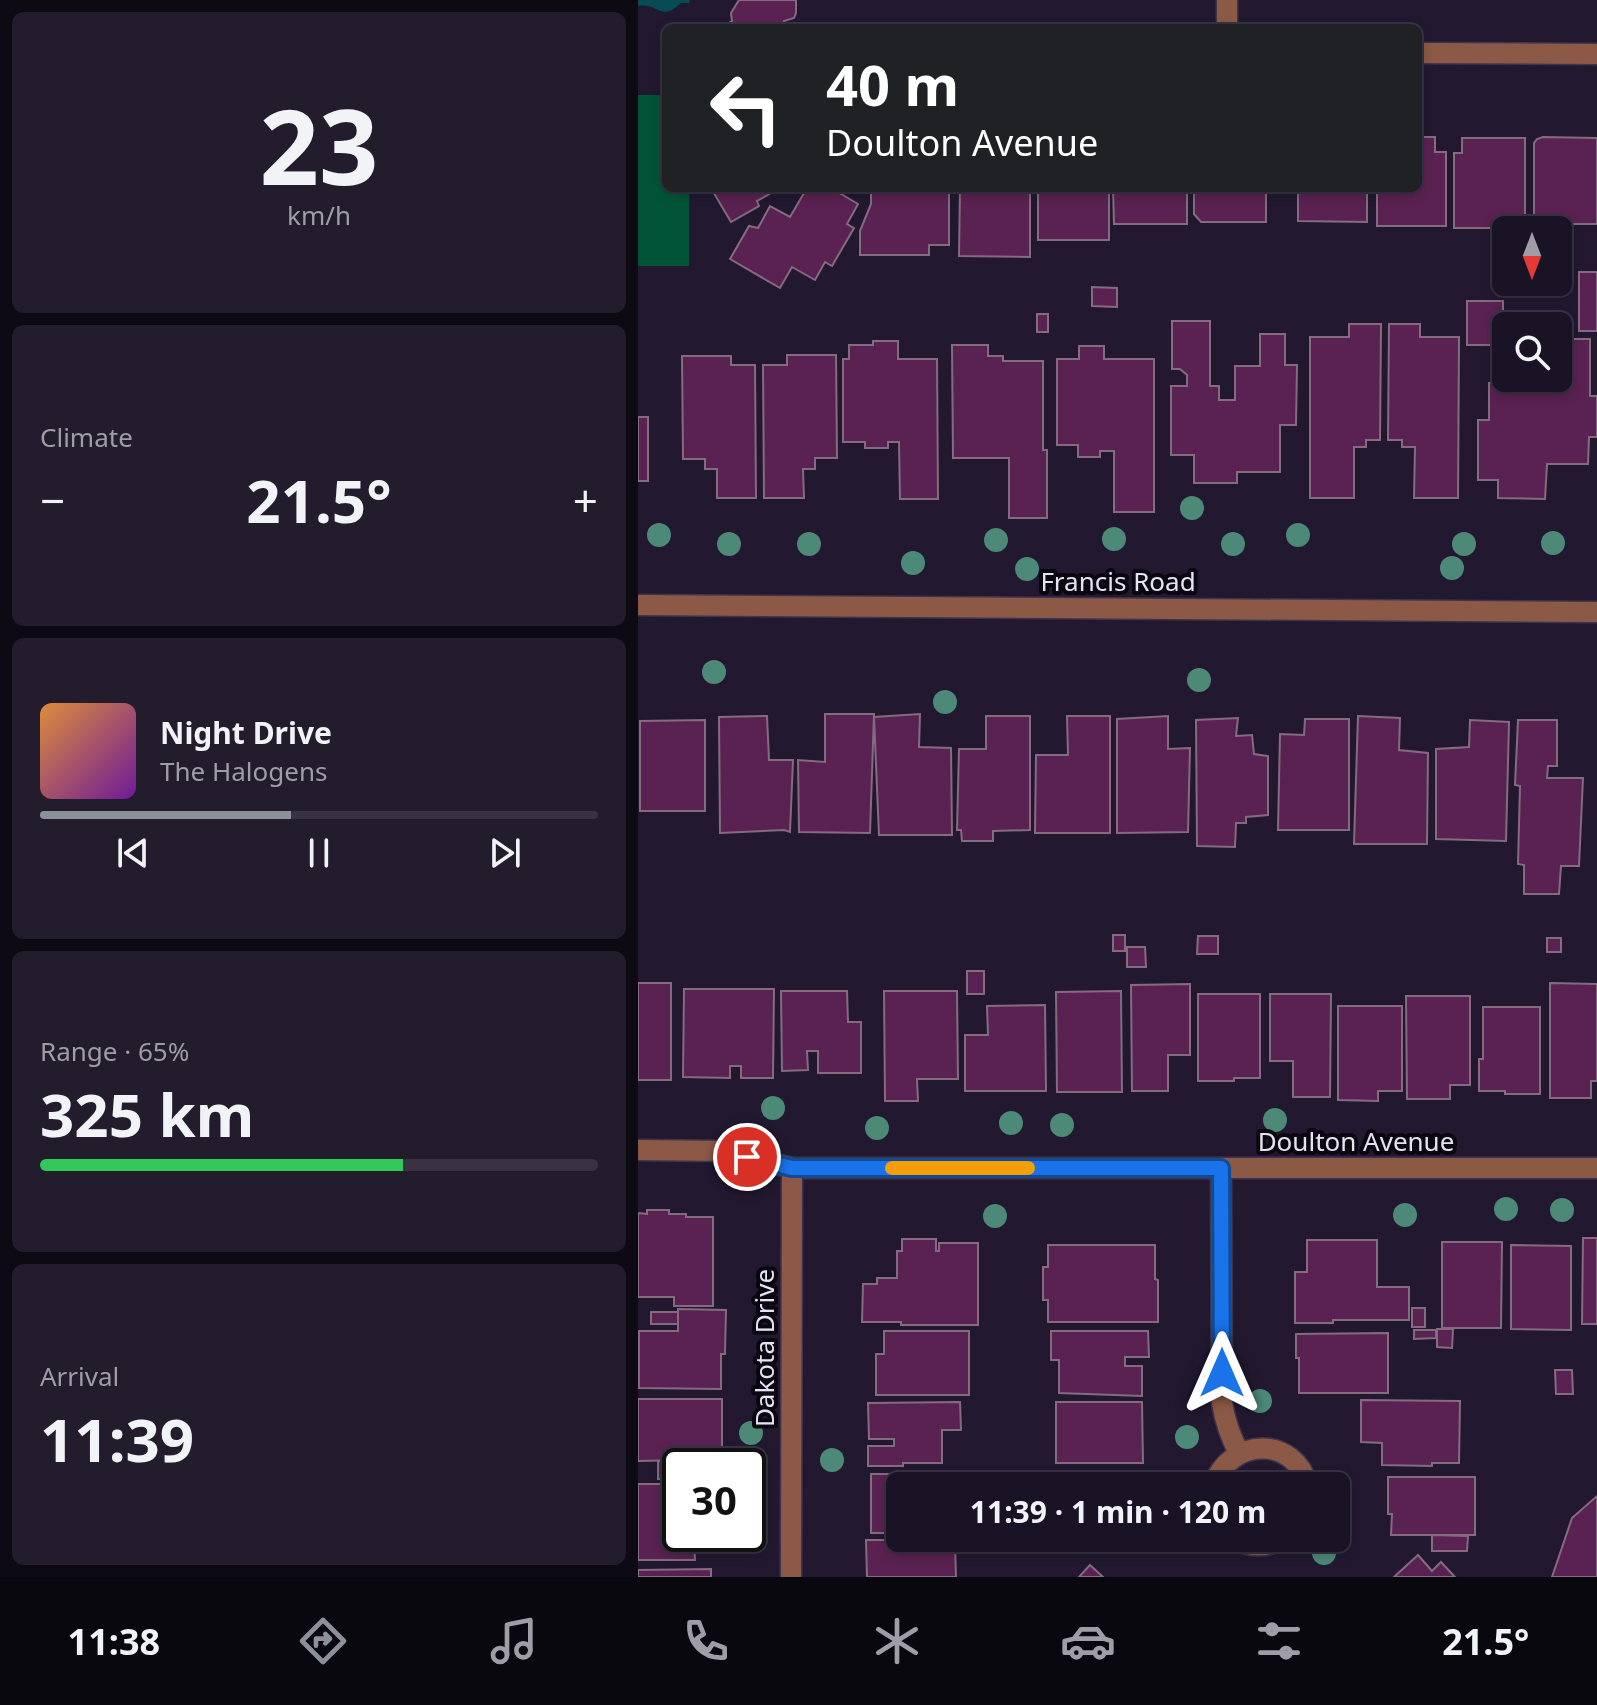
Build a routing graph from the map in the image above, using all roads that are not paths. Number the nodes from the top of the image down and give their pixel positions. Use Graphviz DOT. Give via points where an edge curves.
graph roads {
  1 [pos="1227,0"];
  2 [pos="1227,24"];
  3 [pos="1422,53"];
  4 [pos="1597,54"];
  5 [pos="638,605"];
  6 [pos="1597,612"];
  7 [pos="638,1150"];
  8 [pos="792,1168"];
  9 [pos="1221,1168"];
  10 [pos="1597,1168"];
  11 [pos="1239,1453"];
  12 [pos="1218,1472"];
  13 [pos="1301,1472"];
  14 [pos="791,1577"];
  1 -- 2 [label="street"];
  3 -- 4 [label="street"];
  5 -- 6 [label="street, Francis Road"];
  7 -- 8 [label="street, Doulton Avenue" via="725,1151"];
  8 -- 9 [label="street, Doulton Avenue"];
  8 -- 14 [label="street, Dakota Drive"];
  9 -- 10 [label="street, Doulton Avenue"];
  9 -- 11 [label="street" via="1222,1403"];
  11 -- 12 [label="street"];
  11 -- 13 [label="street" via="1272,1450 1287,1456"];
}
